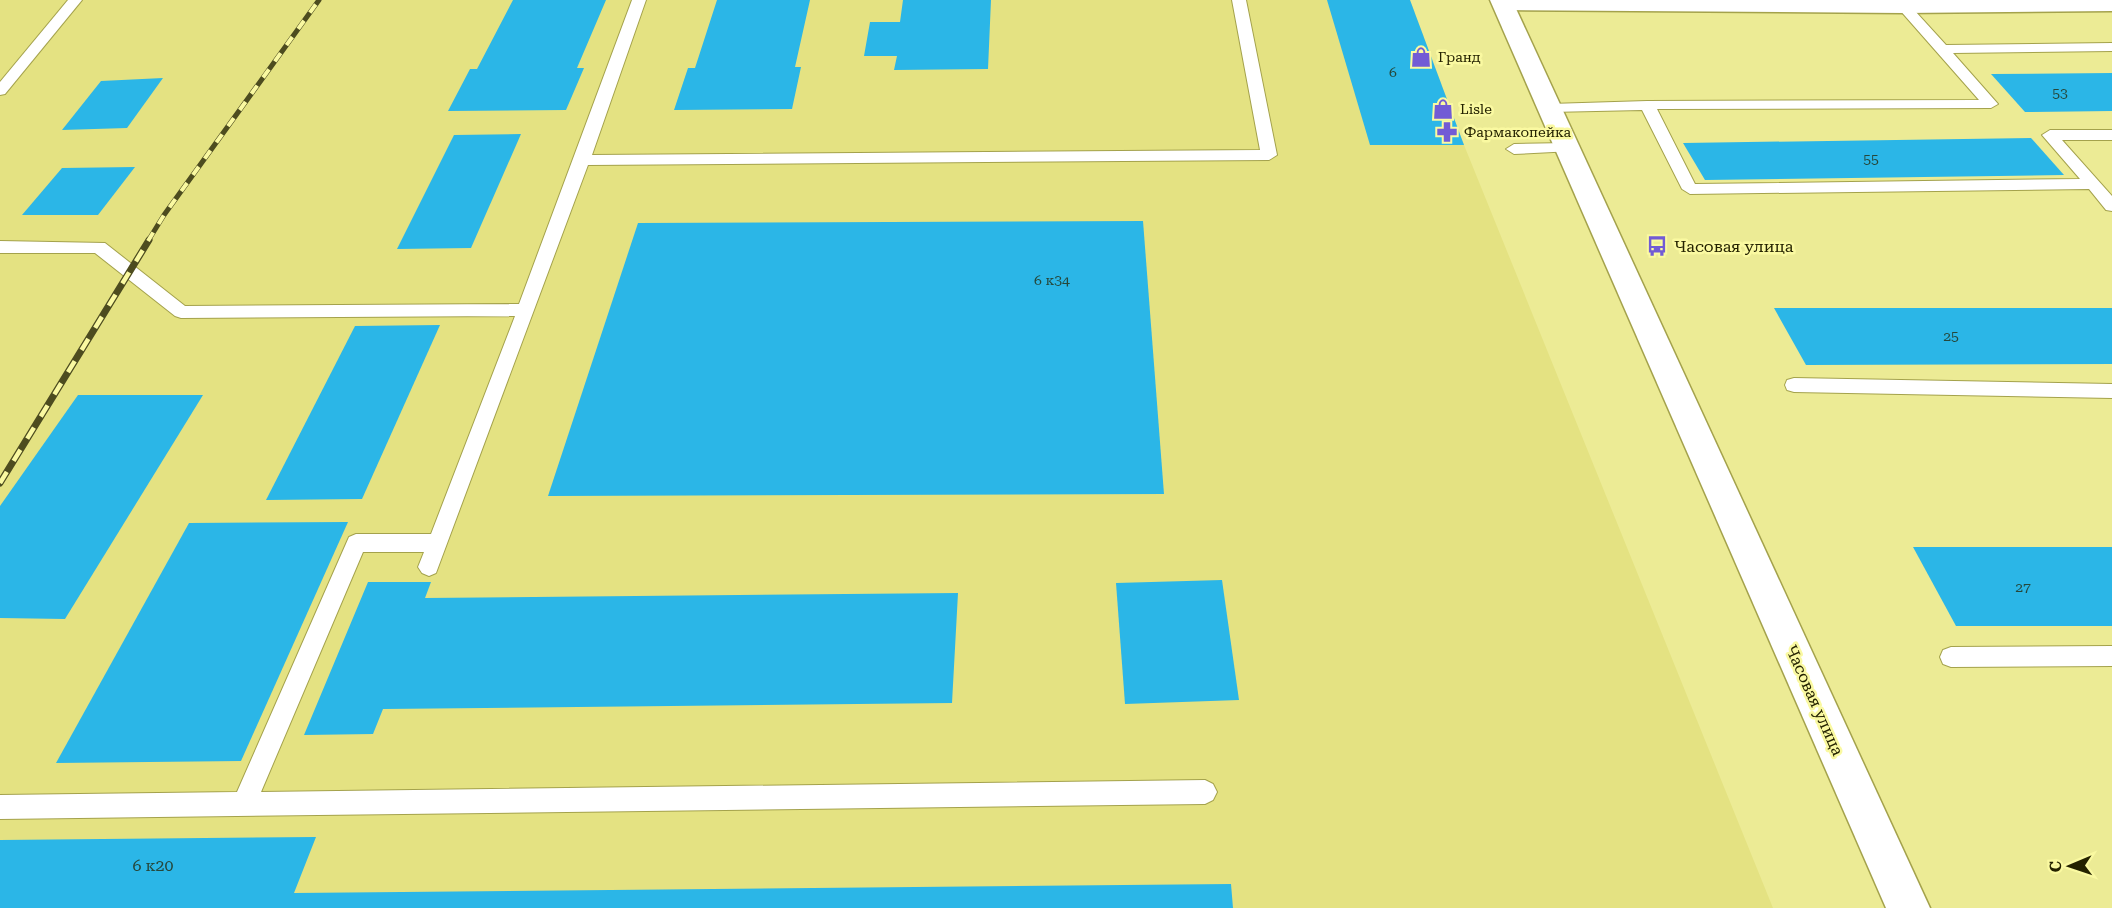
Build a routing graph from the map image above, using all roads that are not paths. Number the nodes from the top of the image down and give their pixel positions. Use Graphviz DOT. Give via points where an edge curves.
graph roads {
  1 [pos="75,0"];
  2 [pos="639,0"];
  3 [pos="1239,0"];
  4 [pos="1502,1"];
  5 [pos="1900,3"];
  6 [pos="2112,4"];
  7 [pos="2112,47"];
  8 [pos="1941,49"];
  9 [pos="0,91"];
  10 [pos="1647,105"];
  11 [pos="1550,108"];
  12 [pos="2112,135"];
  13 [pos="1568,148"];
  14 [pos="1514,149"];
  15 [pos="582,160"];
  16 [pos="2094,184"];
  17 [pos="2112,206"];
  18 [pos="0,247"];
  19 [pos="526,310"];
  20 [pos="1794,385"];
  21 [pos="2112,391"];
  22 [pos="439,543"];
  23 [pos="429,567"];
  24 [pos="2112,656"];
  25 [pos="1951,657"];
  26 [pos="1205,792"];
  27 [pos="244,804"];
  28 [pos="0,807"];
  29 [pos="1908,908"];
  1 -- 9 [label="lane"];
  2 -- 15 [label="lane"];
  3 -- 15 [label="lane" via="1269,155"];
  4 -- 5 [label="main road"];
  4 -- 11 [label="main road, Часовая улица"];
  5 -- 6 [label="main road"];
  5 -- 8 [label="lane"];
  7 -- 8 [label="lane"];
  8 -- 10 [label="lane" via="1991,104"];
  10 -- 11 [label="lane"];
  10 -- 16 [label="lane" via="1690,189"];
  11 -- 13 [label="main road, Часовая улица"];
  12 -- 16 [label="lane" via="2050,135"];
  13 -- 14 [label="lane"];
  13 -- 29 [label="main road, Часовая улица"];
  15 -- 19 [label="lane"];
  16 -- 17 [label="lane"];
  18 -- 19 [label="lane" via="99,247 181,312"];
  19 -- 22 [label="lane"];
  20 -- 21 [label="lane"];
  22 -- 23 [label="lane"];
  22 -- 27 [label="lane" via="356,543"];
  24 -- 25 [label="lane"];
  26 -- 27 [label="lane"];
  27 -- 28 [label="lane"];
}
